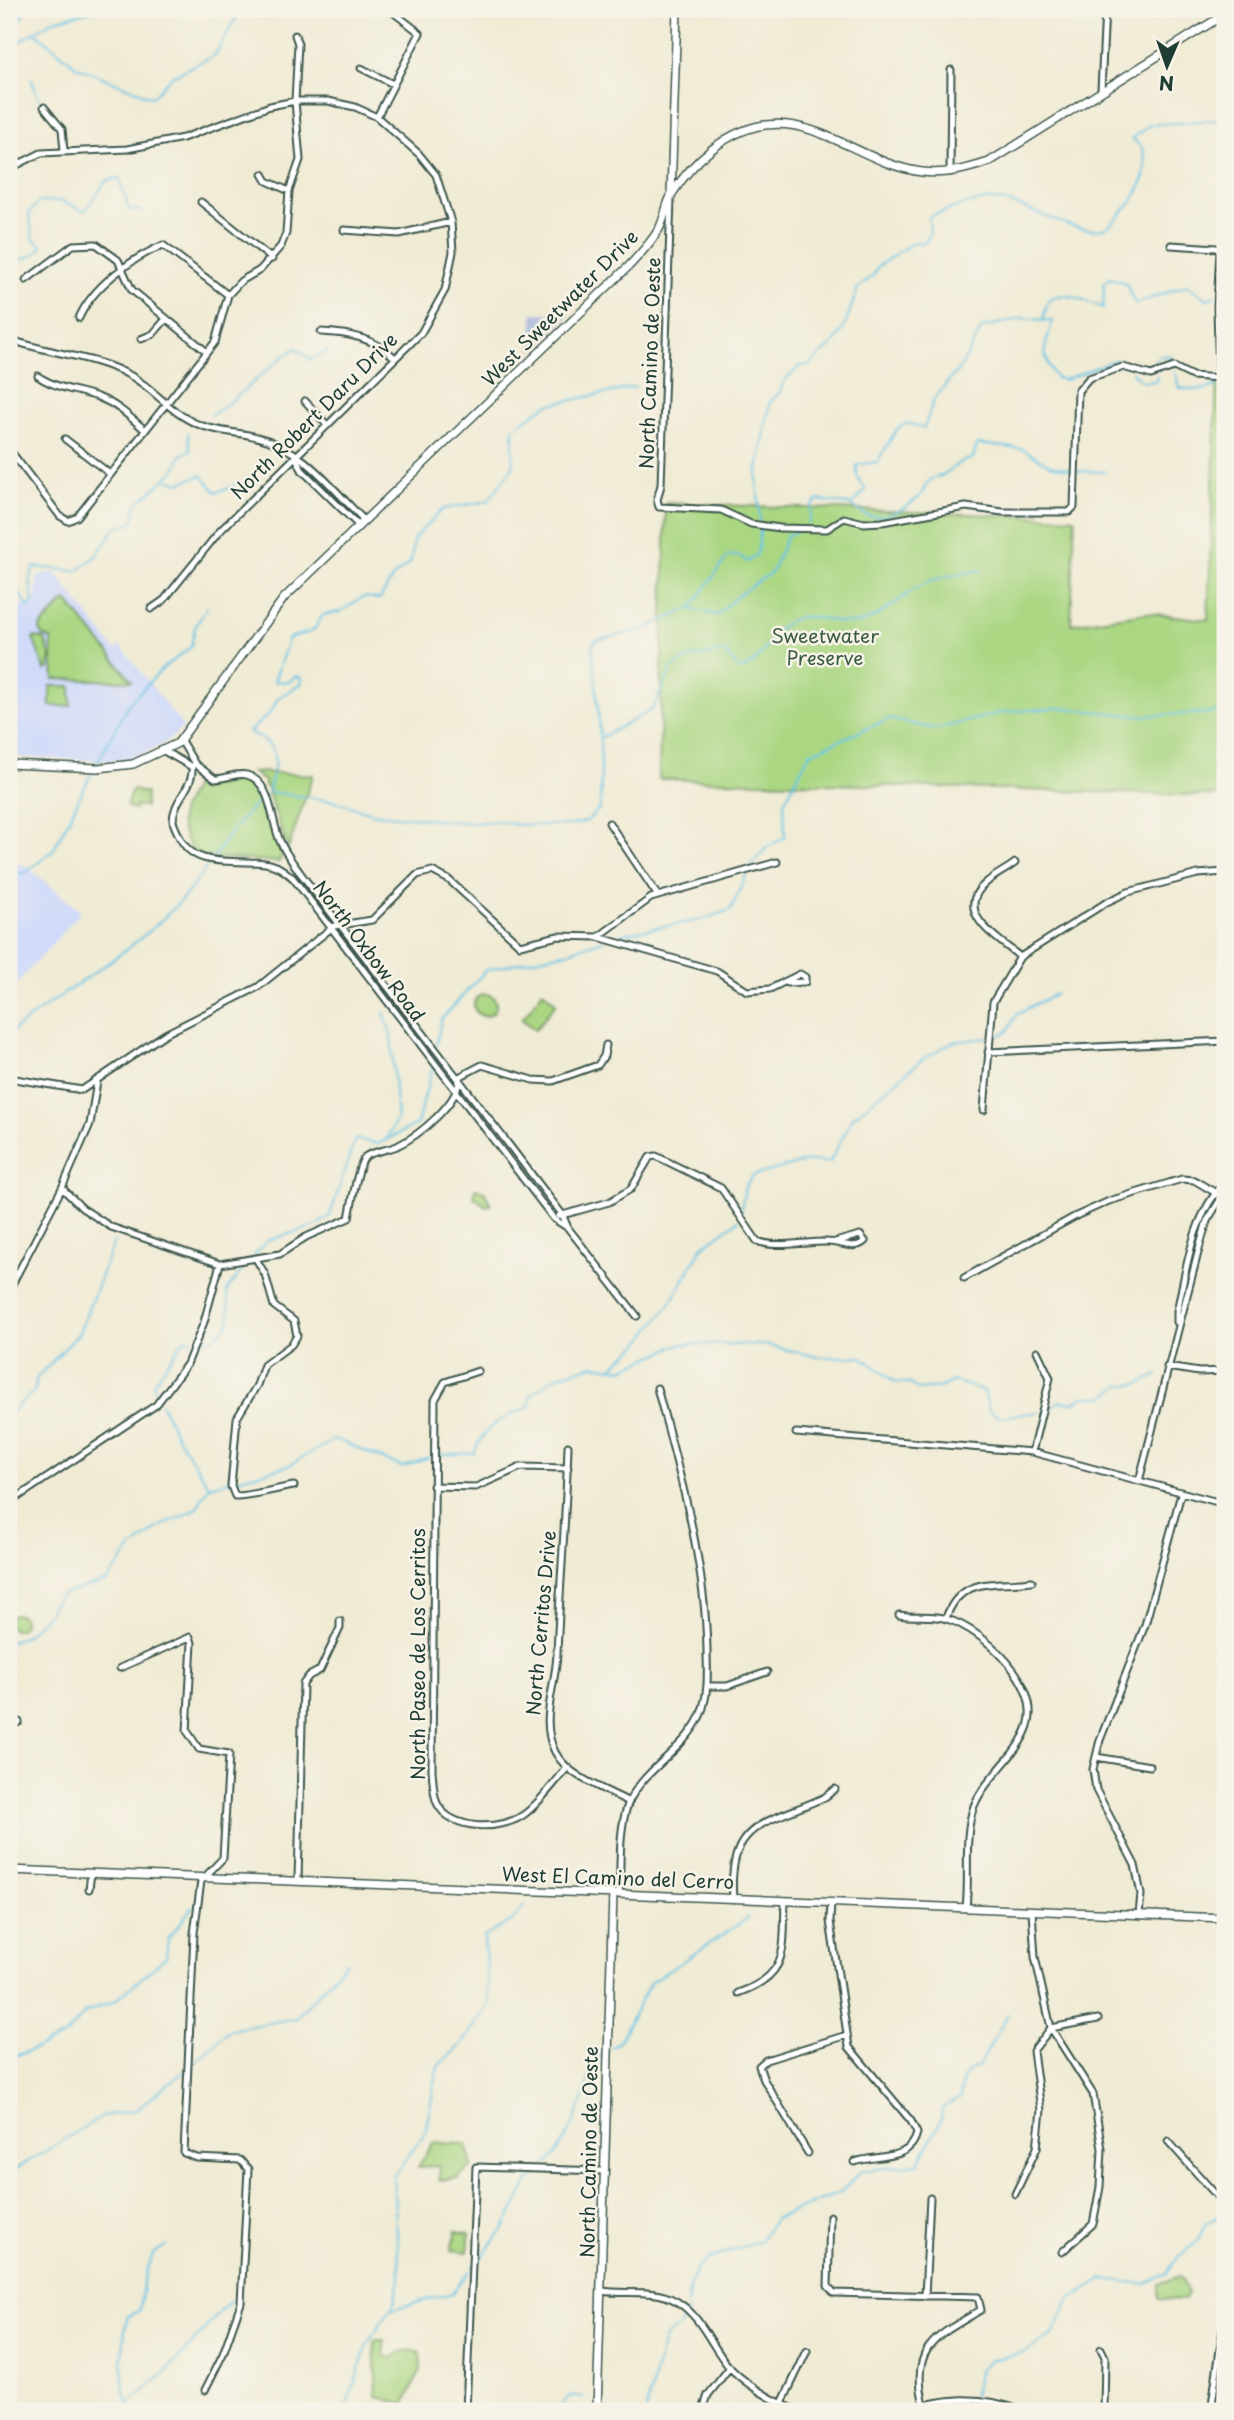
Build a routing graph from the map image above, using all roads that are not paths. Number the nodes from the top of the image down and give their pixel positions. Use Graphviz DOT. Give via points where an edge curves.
graph roads {
  1 [pos="389,9"];
  2 [pos="677,9"];
  3 [pos="1105,9"];
  4 [pos="1225,14"];
  5 [pos="295,36"];
  6 [pos="361,68"];
  7 [pos="951,70"];
  8 [pos="393,84"];
  9 [pos="1101,90"];
  10 [pos="295,101"];
  11 [pos="44,107"];
  12 [pos="377,117"];
  13 [pos="64,150"];
  14 [pos="9,169"];
  15 [pos="950,173"];
  16 [pos="263,174"];
  17 [pos="289,191"];
  18 [pos="671,195"];
  19 [pos="201,202"];
  20 [pos="450,222"];
  21 [pos="344,230"];
  22 [pos="1171,245"];
  23 [pos="272,259"];
  24 [pos="122,271"];
  25 [pos="26,280"];
  26 [pos="228,295"];
  27 [pos="79,318"];
  28 [pos="166,319"];
  29 [pos="321,332"];
  30 [pos="141,338"];
  31 [pos="9,339"];
  32 [pos="207,352"];
  33 [pos="395,358"];
  34 [pos="38,376"];
  35 [pos="305,401"];
  36 [pos="167,405"];
  37 [pos="326,424"];
  38 [pos="145,430"];
  39 [pos="65,439"];
  40 [pos="9,449"];
  41 [pos="295,456"];
  42 [pos="110,474"];
  43 [pos="361,523"];
  44 [pos="151,609"];
  45 [pos="180,739"];
  46 [pos="163,751"];
  47 [pos="9,764"];
  48 [pos="609,823"];
  49 [pos="777,862"];
  50 [pos="1014,863"];
  51 [pos="1225,872"];
  52 [pos="658,896"];
  53 [pos="341,927"];
  54 [pos="330,929"];
  55 [pos="598,937"];
  56 [pos="1020,957"];
  57 [pos="787,983"];
  58 [pos="1225,1041"];
  59 [pos="606,1045"];
  60 [pos="988,1052"];
  61 [pos="459,1077"];
  62 [pos="9,1079"];
  63 [pos="97,1082"];
  64 [pos="458,1092"];
  65 [pos="984,1111"];
  66 [pos="1225,1182"];
  67 [pos="62,1188"];
  68 [pos="1221,1193"];
  69 [pos="562,1214"];
  70 [pos="554,1219"];
  71 [pos="568,1228"];
  72 [pos="835,1242"];
  73 [pos="256,1259"];
  74 [pos="220,1264"];
  75 [pos="964,1278"];
  76 [pos="9,1290"];
  77 [pos="637,1316"];
  78 [pos="1037,1351"];
  79 [pos="1167,1367"];
  80 [pos="478,1371"];
  81 [pos="1225,1371"];
  82 [pos="657,1388"];
  83 [pos="796,1433"];
  84 [pos="568,1446"];
  85 [pos="1032,1452"];
  86 [pos="568,1468"];
  87 [pos="1139,1481"];
  88 [pos="295,1486"];
  89 [pos="433,1486"];
  90 [pos="1181,1494"];
  91 [pos="9,1503"];
  92 [pos="1225,1504"];
  93 [pos="1032,1581"];
  94 [pos="899,1615"];
  95 [pos="946,1618"];
  96 [pos="340,1621"];
  97 [pos="120,1668"];
  98 [pos="767,1672"];
  99 [pos="708,1686"];
  100 [pos="19,1723"];
  101 [pos="9,1727"];
  102 [pos="1096,1757"];
  103 [pos="1150,1766"];
  104 [pos="567,1768"];
  105 [pos="835,1789"];
  106 [pos="629,1802"];
  107 [pos="9,1870"];
  108 [pos="91,1873"];
  109 [pos="202,1878"];
  110 [pos="298,1881"];
  111 [pos="89,1889"];
  112 [pos="616,1894"];
  113 [pos="733,1899"];
  114 [pos="785,1901"];
  115 [pos="831,1903"];
  116 [pos="966,1908"];
  117 [pos="1032,1911"];
  118 [pos="1139,1915"];
  119 [pos="1225,1918"];
  120 [pos="738,1993"];
  121 [pos="1098,2019"];
  122 [pos="1051,2028"];
  123 [pos="847,2035"];
  124 [pos="1168,2141"];
  125 [pos="808,2153"];
  126 [pos="855,2162"];
  127 [pos="603,2171"];
  128 [pos="1015,2194"];
  129 [pos="930,2198"];
  130 [pos="1225,2204"];
  131 [pos="830,2216"];
  132 [pos="1062,2252"];
  133 [pos="601,2291"];
  134 [pos="925,2296"];
  135 [pos="1225,2315"];
  136 [pos="1101,2349"];
  137 [pos="807,2351"];
  138 [pos="730,2367"];
  139 [pos="205,2390"];
  140 [pos="782,2403"];
  141 [pos="923,2404"];
  142 [pos="703,2410"];
  143 [pos="466,2411"];
  144 [pos="597,2411"];
  145 [pos="798,2411"];
  146 [pos="901,2411"];
  147 [pos="1022,2411"];
  148 [pos="1104,2411"];
  149 [pos="1211,2411"];
  1 -- 8 [label="street" via="420,33"];
  2 -- 18 [label="street, North Camino de Oeste"];
  3 -- 9 [label="street"];
  4 -- 9 [label="street, West Sweetwater Drive"];
  5 -- 10 [label="street"];
  6 -- 8 [label="street"];
  7 -- 15 [label="street"];
  8 -- 12 [label="street"];
  9 -- 15 [label="street, West Sweetwater Drive" via="989,162"];
  10 -- 12 [label="street" via="328,101"];
  10 -- 13 [label="street" via="183,138 128,149"];
  10 -- 17 [label="street" via="300,160"];
  11 -- 13 [label="street" via="62,129"];
  12 -- 20 [label="street, North Robert Daru Drive" via="436,175"];
  13 -- 14 [label="street" via="41,153"];
  15 -- 18 [label="street, West Sweetwater Drive" via="900,166 831,136 786,125 738,134 712,149"];
  16 -- 17 [label="street" via="267,181"];
  17 -- 23 [label="street" via="286,233"];
  18 -- 22 [label="street, North Camino de Oeste" via="659,507 721,510 751,524 780,528 819,530 844,518 882,522 966,508 1069,512 1074,507 1078,391 1089,378 1123,367 1151,375 1174,367 1192,376 1219,378 1221,257 1217,248"];
  18 -- 43 [label="street, West Sweetwater Drive" via="660,228 636,259"];
  19 -- 23 [label="street"];
  20 -- 21 [label="street" via="399,234"];
  20 -- 33 [label="street, North Robert Daru Drive" via="453,252 445,290 421,333"];
  23 -- 26 [label="street"];
  24 -- 25 [label="street" via="111,252 85,243 58,254"];
  24 -- 26 [label="street" via="163,245"];
  24 -- 27 [label="street" via="86,302"];
  24 -- 28 [label="street" via="132,290"];
  26 -- 32 [label="street" via="215,342"];
  28 -- 30 [label="street" via="153,334"];
  28 -- 32 [label="street"];
  29 -- 33 [label="street" via="347,333 384,348"];
  31 -- 36 [label="street" via="132,376"];
  32 -- 36 [label="street"];
  33 -- 37 [label="street, North Robert Daru Drive"];
  34 -- 38 [label="street" via="104,399"];
  35 -- 37 [label="street"];
  36 -- 38 [label="street"];
  36 -- 41 [label="street" via="201,426 258,437"];
  37 -- 41 [label="street, North Robert Daru Drive"];
  38 -- 42 [label="street"];
  39 -- 42 [label="street"];
  40 -- 42 [label="street" via="68,523"];
  41 -- 43 [label="street" via="302,470"];
  41 -- 43 [label="street" via="320,472"];
  41 -- 44 [label="street, North Robert Daru Drive"];
  43 -- 45 [label="street, West Sweetwater Drive" via="284,598"];
  45 -- 46 [label="street, West Sweetwater Drive"];
  45 -- 53 [label="street, North Oxbow Road" via="204,774 215,779 248,775 259,782 285,850"];
  46 -- 47 [label="street, West Sweetwater Drive" via="133,764 98,768"];
  46 -- 54 [label="street, North Oxbow Road" via="192,767 193,776 176,803 173,823 184,847 204,859 282,869"];
  48 -- 52 [label="street"];
  49 -- 52 [label="street"];
  50 -- 56 [label="street" via="985,883 975,910 988,934"];
  51 -- 56 [label="street" via="1192,875 1128,892"];
  52 -- 55 [label="street"];
  53 -- 54 [label="street"];
  53 -- 55 [label="street" via="372,920 417,875 432,871 449,880 520,945 558,936"];
  53 -- 61 [label="street, North Oxbow Road"];
  54 -- 63 [label="street" via="258,987 165,1034"];
  54 -- 64 [label="street, North Oxbow Road"];
  55 -- 57 [label="street" via="718,971 747,991"];
  56 -- 60 [label="street" via="993,1002"];
  58 -- 60 [label="street"];
  59 -- 61 [label="street" via="598,1065 553,1081 482,1065"];
  60 -- 65 [label="street"];
  61 -- 64 [label="street"];
  61 -- 69 [label="street, North Oxbow Road"];
  62 -- 63 [label="street" via="82,1090"];
  63 -- 67 [label="street" via="90,1124"];
  64 -- 70 [label="street, North Oxbow Road"];
  64 -- 73 [label="street" via="419,1135 367,1156 361,1163 349,1218 280,1254"];
  66 -- 68 [label="street"];
  67 -- 74 [label="street" via="111,1227"];
  67 -- 76 [label="street"];
  68 -- 75 [label="street" via="1182,1179 1109,1201 999,1255"];
  68 -- 79 [label="street" via="1198,1223"];
  69 -- 70 [label="street"];
  69 -- 71 [label="street, North Oxbow Road"];
  69 -- 72 [label="street" via="609,1202 631,1189 650,1157 656,1156 721,1188 757,1241"];
  70 -- 71 [label="street, North Oxbow Road"];
  71 -- 77 [label="street, North Oxbow Road"];
  72 -- 72 [label="street" via="854,1245 865,1241 860,1235"];
  73 -- 74 [label="street"];
  73 -- 88 [label="street" via="274,1306 293,1321 296,1336 264,1365 240,1409 231,1486 239,1497"];
  74 -- 91 [label="street" via="187,1364 156,1405"];
  78 -- 85 [label="street" via="1050,1378"];
  79 -- 81 [label="street" via="1199,1373"];
  79 -- 87 [label="street"];
  80 -- 89 [label="street, North Paseo de Los Cerritos" via="445,1382 435,1400"];
  82 -- 99 [label="street, North Camino de Oeste" via="700,1559"];
  83 -- 85 [label="street"];
  84 -- 86 [label="street, North Cerritos Drive"];
  85 -- 87 [label="street"];
  86 -- 89 [label="street" via="521,1467 476,1486"];
  86 -- 104 [label="street, North Cerritos Drive" via="557,1657 547,1715 552,1745"];
  87 -- 90 [label="street"];
  89 -- 104 [label="street, North Paseo de Los Cerritos" via="432,1770 437,1803 462,1822 496,1826 526,1814"];
  90 -- 92 [label="street"];
  90 -- 102 [label="street" via="1144,1629"];
  93 -- 95 [label="street" via="969,1588 957,1595"];
  94 -- 95 [label="street"];
  95 -- 116 [label="street" via="982,1637 1020,1678 1031,1712 1024,1734 973,1809"];
  96 -- 110 [label="street" via="320,1671 303,1685"];
  97 -- 109 [label="street" via="188,1636 192,1640 187,1731 199,1749 229,1754 223,1858"];
  98 -- 99 [label="street" via="727,1686"];
  99 -- 106 [label="street, North Camino de Oeste" via="703,1710 685,1739"];
  100 -- 101 [label="street"];
  102 -- 103 [label="street"];
  102 -- 118 [label="street" via="1096,1790 1140,1881"];
  104 -- 106 [label="street"];
  105 -- 113 [label="street" via="746,1835 736,1849"];
  106 -- 112 [label="street, North Camino de Oeste"];
  107 -- 108 [label="street, West El Camino del Cerro"];
  108 -- 109 [label="street, West El Camino del Cerro"];
  108 -- 111 [label="street"];
  109 -- 110 [label="street, West El Camino del Cerro"];
  109 -- 139 [label="street" via="194,1933 184,2153 240,2160 248,2169 241,2303"];
  110 -- 112 [label="street, West El Camino del Cerro"];
  112 -- 113 [label="street, West El Camino del Cerro"];
  112 -- 127 [label="street, North Camino de Oeste"];
  113 -- 114 [label="street, West El Camino del Cerro"];
  114 -- 115 [label="street, West El Camino del Cerro"];
  114 -- 120 [label="street" via="781,1962 763,1983"];
  115 -- 116 [label="street, West El Camino del Cerro"];
  115 -- 123 [label="street"];
  116 -- 117 [label="street, West El Camino del Cerro"];
  117 -- 118 [label="street, West El Camino del Cerro"];
  117 -- 122 [label="street" via="1035,1957"];
  118 -- 119 [label="street, West El Camino del Cerro"];
  121 -- 122 [label="street"];
  122 -- 128 [label="street" via="1033,2051 1041,2110 1037,2148"];
  122 -- 132 [label="street" via="1093,2094 1102,2149 1093,2224"];
  123 -- 125 [label="street" via="759,2066"];
  123 -- 126 [label="street" via="856,2057 917,2133 902,2153"];
  124 -- 130 [label="street"];
  127 -- 133 [label="street, North Camino de Oeste"];
  127 -- 143 [label="street" via="476,2167"];
  129 -- 134 [label="street"];
  131 -- 134 [label="street" via="830,2289 834,2293"];
  133 -- 138 [label="street" via="657,2294 676,2301 697,2320"];
  133 -- 144 [label="street, North Camino de Oeste"];
  134 -- 141 [label="street" via="978,2297 981,2310 925,2348 918,2375"];
  135 -- 149 [label="street"];
  136 -- 148 [label="street" via="1105,2357"];
  137 -- 140 [label="street"];
  138 -- 140 [label="street"];
  138 -- 142 [label="street" via="708,2395"];
  140 -- 145 [label="street"];
  141 -- 146 [label="street"];
  141 -- 147 [label="street" via="970,2399"];
}
